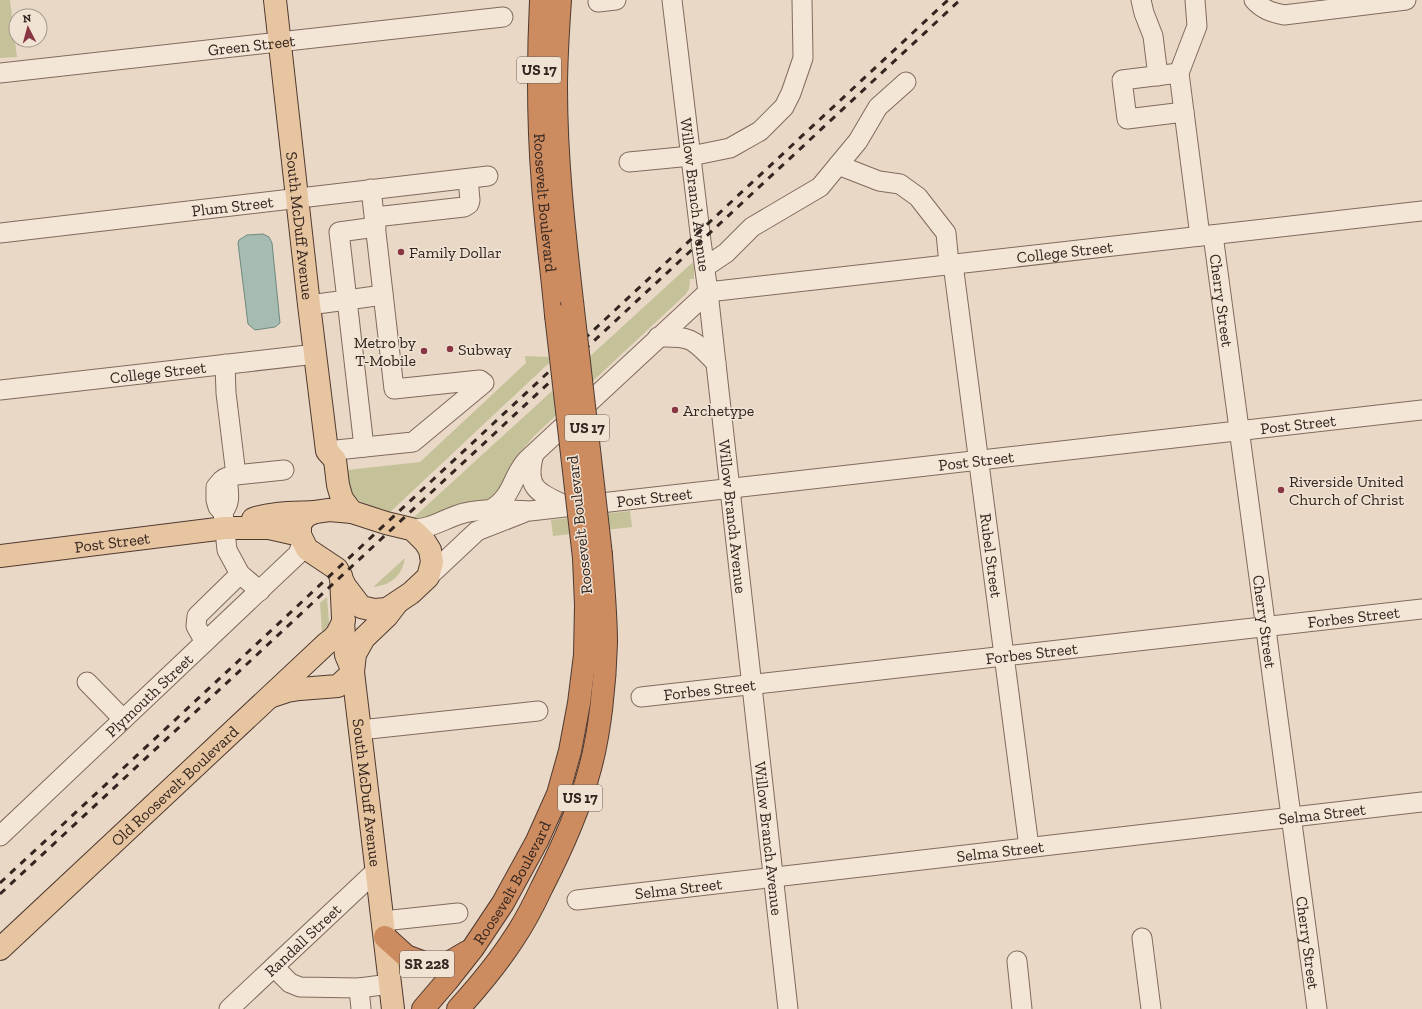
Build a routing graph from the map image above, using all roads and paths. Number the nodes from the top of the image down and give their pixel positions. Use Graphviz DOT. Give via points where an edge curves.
graph roads {
  1 [pos="275,0"];
  2 [pos="542,0"];
  3 [pos="560,0"];
  4 [pos="672,0"];
  5 [pos="802,0"];
  6 [pos="1141,0"];
  7 [pos="1195,0"];
  8 [pos="1254,0"];
  9 [pos="1406,0"];
  10 [pos="503,17"];
  11 [pos="280,42"];
  12 [pos="0,73"];
  13 [pos="1180,74"];
  14 [pos="1158,76"];
  15 [pos="906,82"];
  16 [pos="1184,112"];
  17 [pos="691,156"];
  18 [pos="629,162"];
  19 [pos="838,165"];
  20 [pos="488,176"];
  21 [pos="468,178"];
  22 [pos="371,189"];
  23 [pos="298,198"];
  24 [pos="1422,210"];
  25 [pos="375,222"];
  26 [pos="0,233"];
  27 [pos="1206,235"];
  28 [pos="951,264"];
  29 [pos="705,267"];
  30 [pos="708,292"];
  31 [pos="383,295"];
  32 [pos="347,300"];
  33 [pos="309,304"];
  34 [pos="564,308"];
  35 [pos="658,337"];
  36 [pos="316,354"];
  37 [pos="716,363"];
  38 [pos="225,364"];
  39 [pos="0,390"];
  40 [pos="1422,410"];
  41 [pos="1240,431"];
  42 [pos="364,447"];
  43 [pos="327,451"];
  44 [pos="534,454"];
  45 [pos="978,461"];
  46 [pos="284,470"];
  47 [pos="229,478"];
  48 [pos="729,488"];
  49 [pos="567,506"];
  50 [pos="490,510"];
  51 [pos="530,511"];
  52 [pos="317,512"];
  53 [pos="352,512"];
  54 [pos="224,520"];
  55 [pos="410,529"];
  56 [pos="304,546"];
  57 [pos="0,556"];
  58 [pos="592,557"];
  59 [pos="240,574"];
  60 [pos="342,576"];
  61 [pos="428,577"];
  62 [pos="260,591"];
  63 [pos="400,600"];
  64 [pos="1422,609"];
  65 [pos="344,620"];
  66 [pos="1266,626"];
  67 [pos="205,642"];
  68 [pos="1006,656"];
  69 [pos="353,672"];
  70 [pos="87,682"];
  71 [pos="752,685"];
  72 [pos="270,697"];
  73 [pos="642,697"];
  74 [pos="538,711"];
  75 [pos="122,719"];
  76 [pos="360,730"];
  77 [pos="1422,802"];
  78 [pos="1292,816"];
  79 [pos="1,832"];
  80 [pos="1029,847"];
  81 [pos="377,870"];
  82 [pos="774,878"];
  83 [pos="577,900"];
  84 [pos="458,913"];
  85 [pos="384,929"];
  86 [pos="1142,938"];
  87 [pos="473,948"];
  88 [pos="0,949"];
  89 [pos="1017,961"];
  90 [pos="274,967"];
  91 [pos="390,984"];
  92 [pos="359,988"];
  93 [pos="234,1007"];
  94 [pos="361,1009"];
  95 [pos="393,1009"];
  96 [pos="423,1009"];
  97 [pos="458,1009"];
  98 [pos="788,1009"];
  99 [pos="1022,1009"];
  100 [pos="1151,1009"];
  101 [pos="1317,1009"];
  1 -- 11 [label="main road, South McDuff Avenue"];
  2 -- 34 [label="highway, Roosevelt Boulevard / US 17" via="539,90 543,186"];
  3 -- 34 [label="highway, Roosevelt Boulevard / US 17" via="556,89 563,223"];
  4 -- 17 [label="street, Willow Branch Avenue"];
  5 -- 17 [label="street" via="803,58 784,107 760,131 730,148"];
  6 -- 14 [label="street" via="1153,36"];
  7 -- 13 [label="street" via="1198,26"];
  8 -- 9 [label="street" via="1261,8 1284,15"];
  10 -- 11 [label="street, Green Street"];
  11 -- 12 [label="street, Green Street"];
  11 -- 23 [label="main road, South McDuff Avenue"];
  13 -- 14 [label="street"];
  13 -- 16 [label="street, Cherry Street"];
  14 -- 16 [label="street" via="1122,80 1126,119"];
  15 -- 19 [label="street" via="878,106 858,141"];
  16 -- 27 [label="street, Cherry Street"];
  17 -- 18 [label="street"];
  17 -- 29 [label="street, Willow Branch Avenue"];
  19 -- 28 [label="street, Rubel Street" via="879,181 900,184 918,197 946,233"];
  19 -- 29 [label="street" via="820,187 752,227 726,253"];
  20 -- 21 [label="street, Plum Street"];
  21 -- 22 [label="street, Plum Street"];
  21 -- 25 [label="street" via="470,200 464,207"];
  22 -- 23 [label="street, Plum Street"];
  22 -- 25 [label="street"];
  23 -- 26 [label="street, Plum Street"];
  23 -- 33 [label="main road, South McDuff Avenue"];
  24 -- 27 [label="street, College Street"];
  25 -- 31 [label="street"];
  25 -- 32 [label="street" via="339,232"];
  27 -- 28 [label="street, College Street"];
  27 -- 41 [label="street, Cherry Street"];
  28 -- 30 [label="street, College Street"];
  28 -- 45 [label="street, Rubel Street"];
  29 -- 30 [label="street, Willow Branch Avenue"];
  30 -- 35 [label="street"];
  30 -- 37 [label="street, Willow Branch Avenue"];
  31 -- 32 [label="street"];
  31 -- 42 [label="street" via="394,389 480,380 484,383 413,442"];
  32 -- 33 [label="street"];
  32 -- 42 [label="street"];
  33 -- 36 [label="main road, South McDuff Avenue"];
  34 -- 58 [label="highway, Roosevelt Boulevard / US 17, bridge"];
  35 -- 37 [label="street" via="678,336 689,339 700,346"];
  35 -- 44 [label="street"];
  36 -- 38 [label="street, College Street"];
  36 -- 43 [label="main road, South McDuff Avenue"];
  37 -- 48 [label="street, Willow Branch Avenue"];
  38 -- 39 [label="street, College Street"];
  38 -- 47 [label="street"];
  40 -- 41 [label="street, Post Street"];
  41 -- 45 [label="street, Post Street"];
  41 -- 66 [label="street, Cherry Street"];
  42 -- 43 [label="street"];
  43 -- 52 [label="main road, South McDuff Avenue" via="322,461 325,487"];
  43 -- 53 [label="main road, South McDuff Avenue" via="335,460 342,499"];
  44 -- 49 [label="street" via="531,471 533,484 540,493"];
  44 -- 50 [label="street" via="520,467 507,494"];
  45 -- 48 [label="street, Post Street"];
  45 -- 68 [label="street, Rubel Street"];
  46 -- 47 [label="street"];
  47 -- 54 [label="street" via="229,499"];
  48 -- 49 [label="street, Post Street"];
  48 -- 71 [label="street, Willow Branch Avenue"];
  49 -- 51 [label="street, Post Street"];
  50 -- 51 [label="street, Post Street"];
  50 -- 55 [label="street, Post Street" via="465,513 427,528"];
  51 -- 61 [label="street, Post Street" via="481,529"];
  52 -- 53 [label="main road, Post Street"];
  52 -- 54 [label="main road, Post Street"];
  52 -- 56 [label="main road" via="306,516 302,521 300,527"];
  53 -- 55 [label="main road, Post Street"];
  54 -- 56 [label="main road, Post Street" via="276,528"];
  54 -- 57 [label="main road, Post Street"];
  54 -- 59 [label="street" via="227,550"];
  55 -- 61 [label="main road" via="430,550 432,562"];
  56 -- 60 [label="main road, Post Street" via="338,569"];
  56 -- 62 [label="street, Plymouth Street"];
  58 -- 87 [label="highway, Roosevelt Boulevard / US 17" via="586,605 586,655 570,751 558,794 537,841 503,903"];
  58 -- 97 [label="highway, Roosevelt Boulevard / US 17" via="606,643 602,700 589,772 556,861 525,919 481,983"];
  59 -- 62 [label="street"];
  59 -- 67 [label="street" via="197,616 196,626"];
  60 -- 63 [label="main road, Post Street" via="345,586 361,607 387,609"];
  60 -- 65 [label="main road, South McDuff Avenue"];
  61 -- 63 [label="main road" via="412,593"];
  62 -- 67 [label="street, Plymouth Street"];
  63 -- 69 [label="main road" via="364,638 355,654"];
  64 -- 66 [label="street, Forbes Street"];
  65 -- 69 [label="main road, South McDuff Avenue" via="346,655"];
  65 -- 72 [label="main road, Old Roosevelt Boulevard" via="334,639"];
  66 -- 68 [label="street, Forbes Street"];
  66 -- 78 [label="street, Cherry Street"];
  67 -- 75 [label="street, Plymouth Street"];
  68 -- 71 [label="street, Forbes Street"];
  68 -- 80 [label="street, Rubel Street"];
  69 -- 72 [label="main road" via="338,686 287,691"];
  69 -- 76 [label="main road, South McDuff Avenue"];
  70 -- 75 [label="street"];
  71 -- 73 [label="street, Forbes Street"];
  71 -- 82 [label="street, Willow Branch Avenue"];
  72 -- 88 [label="main road, Old Roosevelt Boulevard"];
  74 -- 76 [label="street"];
  75 -- 79 [label="street, Plymouth Street"];
  76 -- 81 [label="main road, South McDuff Avenue"];
  77 -- 78 [label="street, Selma Street"];
  78 -- 80 [label="street, Selma Street"];
  78 -- 101 [label="street, Cherry Street"];
  80 -- 82 [label="street, Selma Street"];
  81 -- 85 [label="main road, South McDuff Avenue"];
  81 -- 90 [label="street, Randall Street"];
  82 -- 83 [label="street, Selma Street"];
  82 -- 98 [label="street, Willow Branch Avenue"];
  84 -- 85 [label="street"];
  85 -- 87 [label="highway, SR 228" via="406,956 430,965 445,964"];
  85 -- 91 [label="main road, South McDuff Avenue"];
  86 -- 100 [label="street"];
  87 -- 96 [label="highway, Roosevelt Boulevard / US 17"];
  89 -- 99 [label="street"];
  90 -- 92 [label="street" via="290,983 300,987"];
  90 -- 93 [label="street, Randall Street"];
  91 -- 92 [label="street"];
  91 -- 95 [label="main road, South McDuff Avenue"];
  92 -- 94 [label="street"];
}
